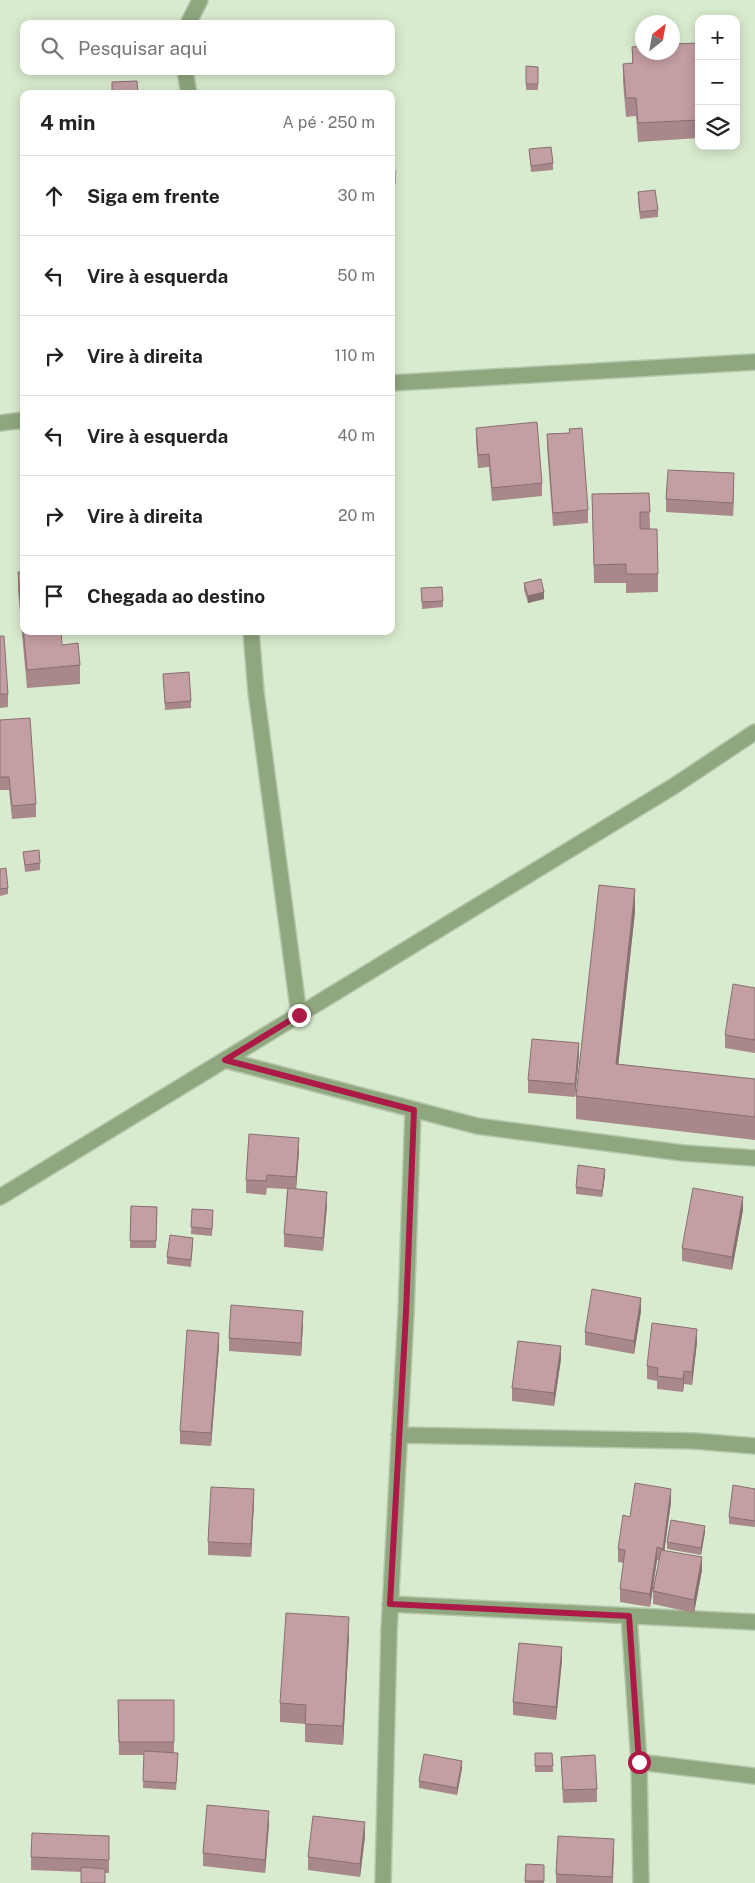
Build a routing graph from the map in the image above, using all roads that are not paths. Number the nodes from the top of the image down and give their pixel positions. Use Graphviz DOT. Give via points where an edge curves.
graph roads {
  1 [pos="200,0"];
  2 [pos="190,20"];
  3 [pos="186,75"];
  4 [pos="187,90"];
  5 [pos="755,362"];
  6 [pos="395,383"];
  7 [pos="20,420"];
  8 [pos="0,423"];
  9 [pos="251,635"];
  10 [pos="755,732"];
  11 [pos="299,1015"];
  12 [pos="225,1060"];
  13 [pos="414,1110"];
  14 [pos="755,1158"];
  15 [pos="0,1197"];
  16 [pos="399,1435"];
  17 [pos="755,1446"];
  18 [pos="390,1604"];
  19 [pos="629,1616"];
  20 [pos="755,1622"];
  21 [pos="639,1762"];
  22 [pos="755,1776"];
  23 [pos="386,1883"];
  24 [pos="641,1883"];
  1 -- 2 [label="street"];
  3 -- 4 [label="street"];
  5 -- 6 [label="street"];
  7 -- 8 [label="street"];
  9 -- 11 [label="street"];
  10 -- 11 [label="street" via="674,786"];
  11 -- 12 [label="street"];
  12 -- 13 [label="street"];
  12 -- 15 [label="street"];
  13 -- 14 [label="street" via="477,1126 683,1153"];
  13 -- 16 [label="street"];
  16 -- 17 [label="street" via="694,1441"];
  16 -- 18 [label="street"];
  18 -- 19 [label="street"];
  18 -- 23 [label="street"];
  19 -- 20 [label="street"];
  19 -- 21 [label="street"];
  21 -- 22 [label="street"];
  21 -- 24 [label="street"];
}
